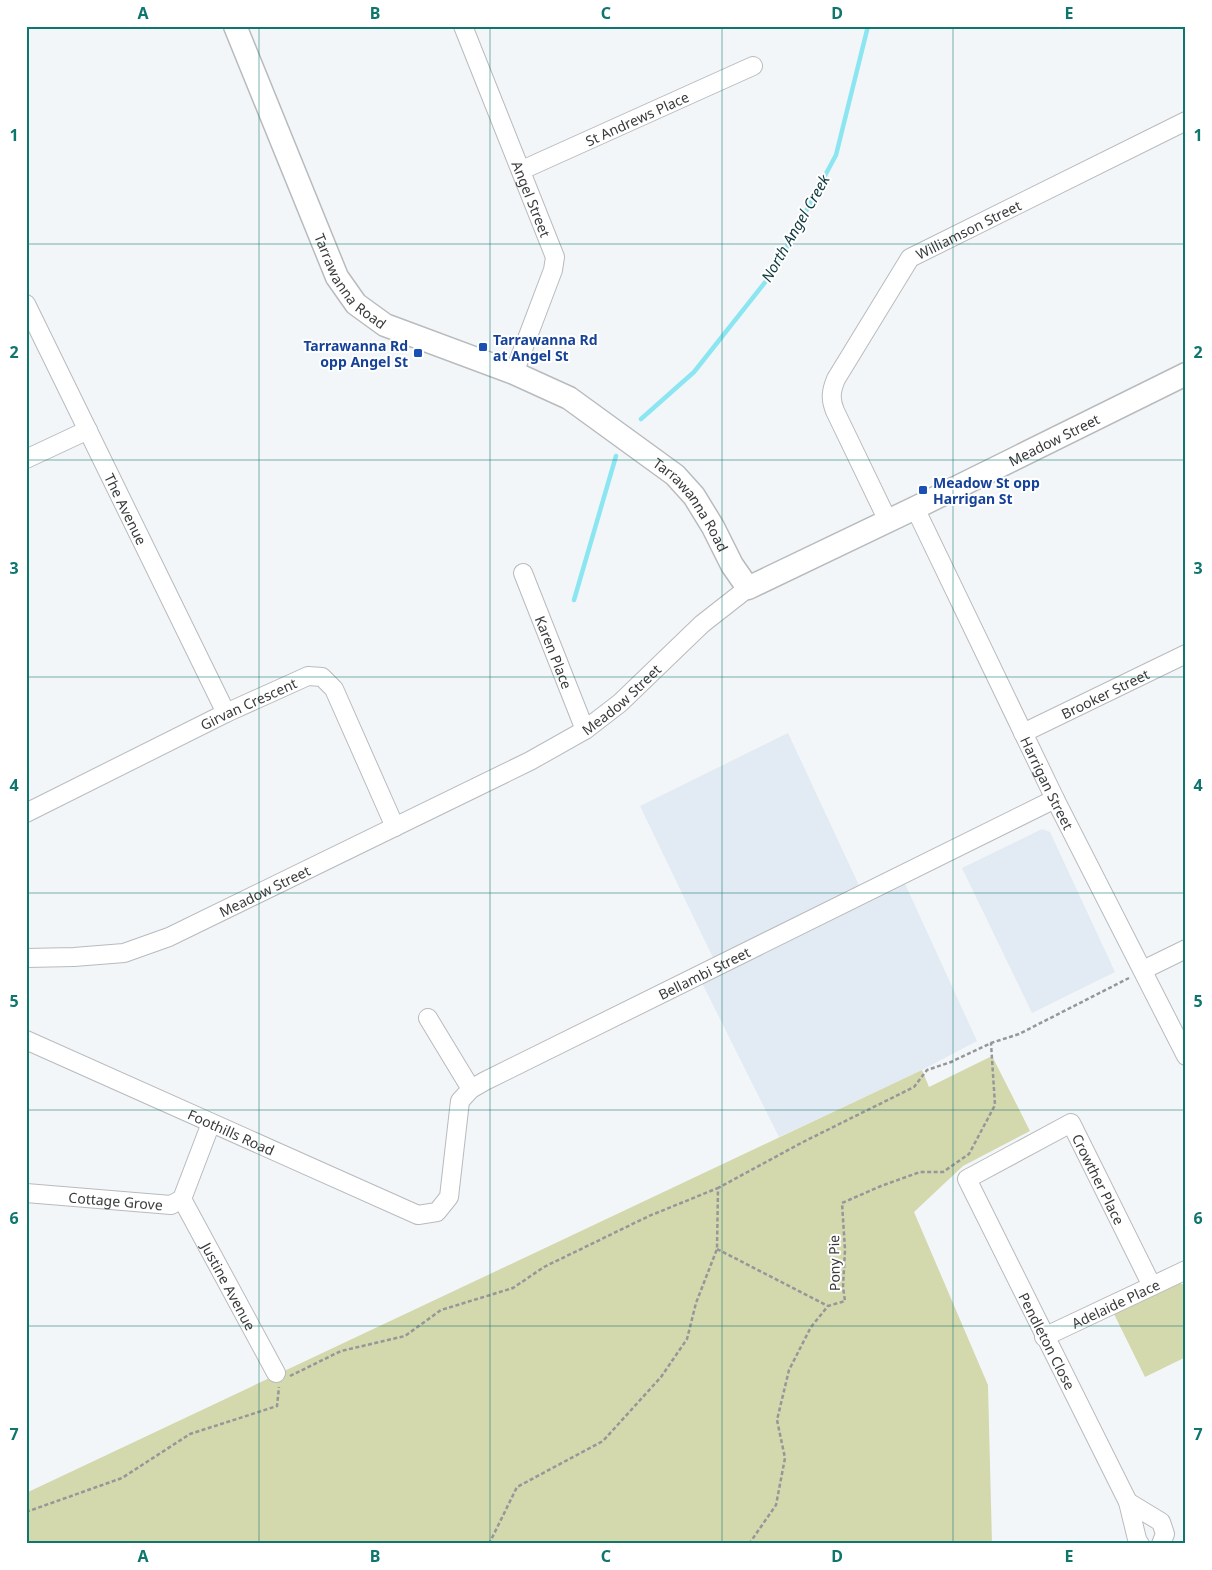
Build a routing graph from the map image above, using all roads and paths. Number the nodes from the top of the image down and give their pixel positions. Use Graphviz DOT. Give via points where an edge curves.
graph roads {
  1 [pos="235,26"];
  2 [pos="463,26"];
  3 [pos="753,66"];
  4 [pos="1186,121"];
  5 [pos="522,170"];
  6 [pos="26,304"];
  7 [pos="514,373"];
  8 [pos="1186,374"];
  9 [pos="88,430"];
  10 [pos="26,459"];
  11 [pos="915,508"];
  12 [pos="888,521"];
  13 [pos="523,573"];
  14 [pos="748,588"];
  15 [pos="1186,654"];
  16 [pos="226,713"];
  17 [pos="585,730"];
  18 [pos="1023,733"];
  19 [pos="1056,799"];
  20 [pos="26,813"];
  21 [pos="395,827"];
  22 [pos="1186,949"];
  23 [pos="26,958"];
  24 [pos="1143,970"];
  25 [pos="428,1018"];
  26 [pos="26,1040"];
  27 [pos="991,1043"];
  28 [pos="1186,1056"];
  29 [pos="471,1089"];
  30 [pos="211,1123"];
  31 [pos="967,1179"];
  32 [pos="718,1188"];
  33 [pos="26,1193"];
  34 [pos="182,1198"];
  35 [pos="717,1249"];
  36 [pos="1186,1271"];
  37 [pos="1152,1286"];
  38 [pos="828,1306"];
  39 [pos="1044,1336"];
  40 [pos="281,1377"];
  41 [pos="1128,1502"];
  42 [pos="26,1512"];
  43 [pos="489,1544"];
  44 [pos="749,1544"];
  45 [pos="1140,1544"];
  46 [pos="1161,1544"];
  1 -- 7 [label="main road, Tarrawanna Road" via="337,277 356,304 385,326"];
  2 -- 5 [label="street, Angel Street"];
  3 -- 5 [label="street, St Andrews Place"];
  4 -- 12 [label="street, Williamson Street" via="910,258 836,379 831,393 835,411"];
  5 -- 7 [label="street, Angel Street" via="555,257"];
  6 -- 9 [label="street, The Avenue"];
  7 -- 14 [label="main road, Tarrawanna Road" via="569,398 675,475 694,496"];
  8 -- 11 [label="main road, Meadow Street"];
  9 -- 10 [label="street"];
  9 -- 16 [label="street, The Avenue"];
  11 -- 12 [label="main road, Meadow Street"];
  11 -- 18 [label="street, Harrigan Street"];
  12 -- 14 [label="main road, Meadow Street"];
  13 -- 17 [label="street, Karen Place"];
  14 -- 17 [label="street, Meadow Street" via="702,624 620,703"];
  15 -- 18 [label="street, Brooker Street"];
  16 -- 20 [label="street, Girvan Crescent"];
  16 -- 21 [label="street, Girvan Crescent" via="308,676 322,677 334,689"];
  17 -- 21 [label="street, Meadow Street" via="530,761"];
  18 -- 19 [label="street, Harrigan Street"];
  19 -- 24 [label="street, Harrigan Street"];
  19 -- 29 [label="street, Bellambi Street"];
  21 -- 23 [label="street, Meadow Street" via="169,937 124,953"];
  22 -- 24 [label="street"];
  24 -- 27 [label="path" via="1019,1034"];
  24 -- 28 [label="street, Harrigan Street"];
  25 -- 29 [label="street"];
  26 -- 30 [label="street, Foothills Road"];
  27 -- 32 [label="path" via="926,1070 914,1087"];
  27 -- 38 [label="path, Pony Pie" via="995,1105 969,1154 943,1172 920,1172 842,1203 845,1300"];
  29 -- 30 [label="street, Foothills Road" via="460,1101 449,1197 437,1212 418,1215"];
  30 -- 34 [label="street, Cottage Grove"];
  31 -- 37 [label="street, Crowther Place" via="1071,1123"];
  31 -- 39 [label="street, Pendleton Close"];
  32 -- 35 [label="path"];
  32 -- 40 [label="path" via="648,1216 544,1266 512,1288 441,1310 405,1336 341,1351"];
  33 -- 34 [label="street, Cottage Grove" via="171,1205"];
  34 -- 40 [label="street, Justine Avenue"];
  35 -- 38 [label="path"];
  35 -- 43 [label="path" via="696,1303 687,1339 661,1377 603,1441 517,1487"];
  36 -- 37 [label="street, Adelaide Place"];
  37 -- 39 [label="street, Adelaide Place"];
  38 -- 44 [label="path, Pony Pie" via="811,1327 789,1370 777,1420 786,1458 776,1504"];
  39 -- 41 [label="street, Pendleton Close"];
  40 -- 42 [label="path" via="277,1406 190,1434 122,1478"];
  41 -- 45 [label="street, Pendleton Close"];
  41 -- 46 [label="street" via="1161,1522 1165,1534"];
}
